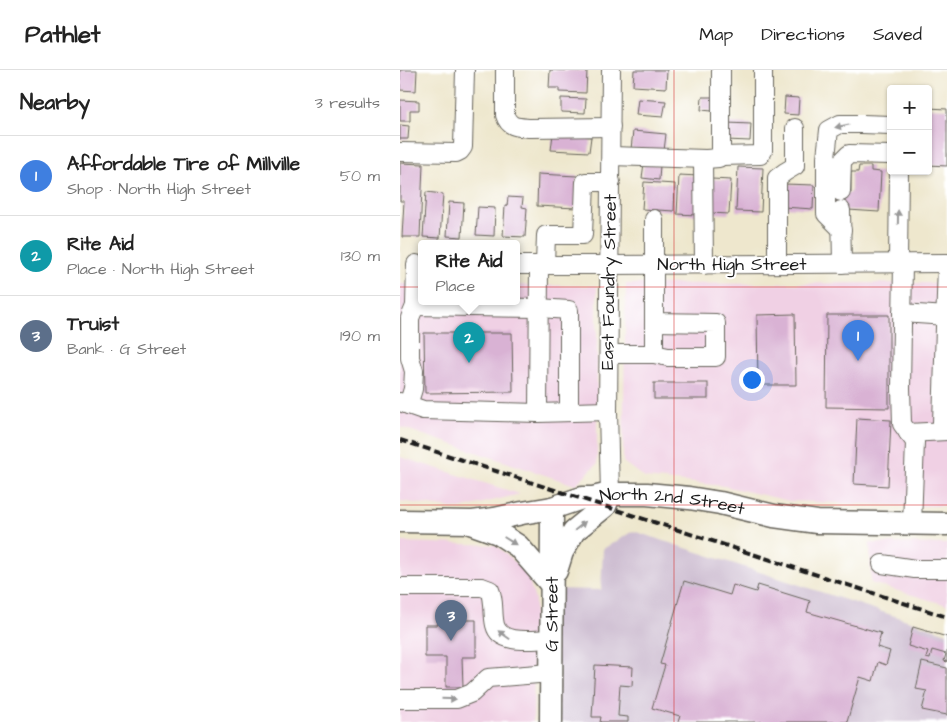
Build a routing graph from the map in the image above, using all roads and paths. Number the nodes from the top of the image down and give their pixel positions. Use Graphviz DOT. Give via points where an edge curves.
graph roads {
  1 [pos="466,70"];
  2 [pos="505,70"];
  3 [pos="612,70"];
  4 [pos="721,70"];
  5 [pos="763,70"];
  6 [pos="887,125"];
  7 [pos="611,127"];
  8 [pos="796,128"];
  9 [pos="400,152"];
  10 [pos="887,155"];
  11 [pos="611,156"];
  12 [pos="721,156"];
  13 [pos="703,159"];
  14 [pos="899,175"];
  15 [pos="611,182"];
  16 [pos="654,219"];
  17 [pos="842,230"];
  18 [pos="900,263"];
  19 [pos="947,263"];
  20 [pos="412,264"];
  21 [pos="777,264"];
  22 [pos="842,264"];
  23 [pos="520,265"];
  24 [pos="542,265"];
  25 [pos="610,265"];
  26 [pos="654,265"];
  27 [pos="704,265"];
  28 [pos="415,306"];
  29 [pos="539,308"];
  30 [pos="902,313"];
  31 [pos="946,316"];
  32 [pos="654,322"];
  33 [pos="608,354"];
  34 [pos="654,354"];
  35 [pos="404,404"];
  36 [pos="608,411"];
  37 [pos="569,412"];
  38 [pos="538,413"];
  39 [pos="947,429"];
  40 [pos="908,433"];
  41 [pos="610,494"];
  42 [pos="552,508"];
  43 [pos="400,521"];
  44 [pos="465,522"];
  45 [pos="912,524"];
  46 [pos="947,524"];
  47 [pos="882,564"];
  48 [pos="947,568"];
  49 [pos="551,584"];
  50 [pos="400,587"];
  51 [pos="551,639"];
  52 [pos="551,673"];
  53 [pos="400,699"];
  54 [pos="551,722"];
  1 -- 9 [label="street" via="463,146 460,151"];
  2 -- 7 [label="street" via="505,115 511,125 530,128"];
  3 -- 7 [label="street, East Foundry Street"];
  4 -- 12 [label="street"];
  5 -- 12 [label="street" via="762,151 760,155"];
  6 -- 17 [label="street, one-way" via="840,124 829,130 826,214"];
  7 -- 11 [label="street, East Foundry Street"];
  8 -- 21 [label="street" via="796,166 777,178"];
  10 -- 17 [label="street" via="849,154 842,161"];
  11 -- 13 [label="street"];
  11 -- 15 [label="street, East Foundry Street"];
  12 -- 13 [label="street"];
  13 -- 27 [label="street"];
  18 -- 14 [label="street, one-way"];
  15 -- 24 [label="street" via="585,182 583,236 546,235"];
  15 -- 25 [label="street, East Foundry Street"];
  16 -- 26 [label="street"];
  17 -- 22 [label="street"];
  18 -- 19 [label="street, North High Street"];
  18 -- 22 [label="street, North High Street"];
  18 -- 30 [label="street"];
  19 -- 31 [label="street"];
  20 -- 28 [label="street"];
  21 -- 22 [label="street, North High Street"];
  21 -- 27 [label="street, North High Street"];
  23 -- 24 [label="street, North High Street"];
  24 -- 25 [label="street, North High Street"];
  24 -- 29 [label="street"];
  25 -- 26 [label="street, North High Street"];
  25 -- 33 [label="street, East Foundry Street"];
  26 -- 27 [label="street, North High Street"];
  26 -- 32 [label="street"];
  28 -- 29 [label="street"];
  28 -- 35 [label="street" via="410,318 413,389"];
  29 -- 37 [label="street" via="569,310"];
  29 -- 38 [label="street"];
  30 -- 31 [label="street"];
  30 -- 40 [label="street" via="902,424"];
  31 -- 39 [label="street" via="942,423"];
  32 -- 34 [label="street"];
  32 -- 34 [label="street" via="716,323 716,356 668,357"];
  33 -- 34 [label="street"];
  33 -- 36 [label="street, East Foundry Street"];
  35 -- 38 [label="street" via="423,410"];
  36 -- 37 [label="street"];
  36 -- 41 [label="street, East Foundry Street"];
  37 -- 38 [label="street"];
  39 -- 40 [label="street"];
  40 -- 45 [label="street" via="915,442"];
  41 -- 42 [label="main road, North 2nd Street" via="582,498"];
  41 -- 45 [label="main road, North 2nd Street" via="690,498 817,522"];
  49 -- 41 [label="main road, one-way" via="562,552 574,531 605,506"];
  42 -- 44 [label="main road, North 2nd Street"];
  42 -- 49 [label="main road, G Street"];
  43 -- 44 [label="main road, North 2nd Street"];
  44 -- 49 [label="main road, one-way" via="498,533 518,546"];
  45 -- 46 [label="main road, North 2nd Street"];
  47 -- 48 [label="street" via="915,569"];
  49 -- 51 [label="main road, G Street"];
  51 -- 50 [label="street, one-way" via="512,640 501,635 495,626 490,590 482,587"];
  51 -- 52 [label="main road, G Street"];
  53 -- 52 [label="street, one-way" via="457,699 472,692 488,678"];
  52 -- 54 [label="main road, G Street"];
}
